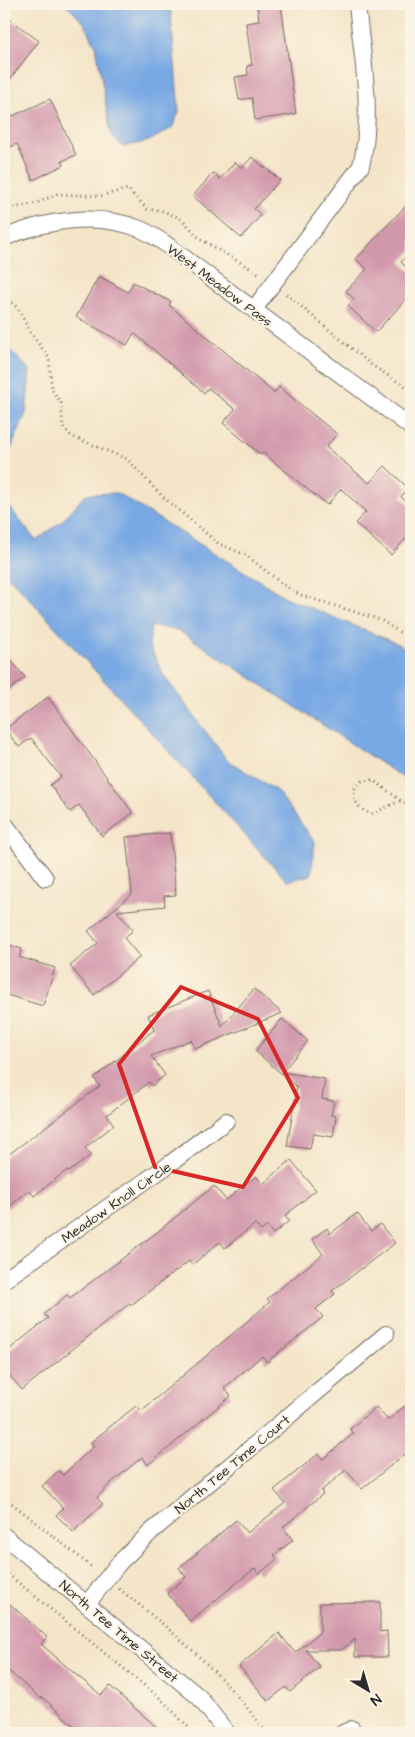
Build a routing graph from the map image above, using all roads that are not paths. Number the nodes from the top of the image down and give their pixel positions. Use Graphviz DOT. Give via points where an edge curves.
graph roads {
  1 [pos="357,4"];
  2 [pos="4,238"];
  3 [pos="254,309"];
  4 [pos="411,427"];
  5 [pos="4,823"];
  6 [pos="45,878"];
  7 [pos="226,1121"];
  8 [pos="4,1280"];
  9 [pos="386,1334"];
  10 [pos="4,1536"];
  11 [pos="87,1604"];
  12 [pos="227,1733"];
  1 -- 3 [label="street" via="368,118 368,141 362,166"];
  2 -- 3 [label="street, West Meadow Pass" via="47,224 82,220 140,229 163,242"];
  3 -- 4 [label="street, West Meadow Pass"];
  5 -- 6 [label="street"];
  7 -- 8 [label="street, Meadow Knoll Circle"];
  9 -- 11 [label="street, North Tee Time Court" via="152,1530 119,1563"];
  10 -- 11 [label="street, North Tee Time Street"];
  11 -- 12 [label="street, North Tee Time Street" via="199,1697"];
}
